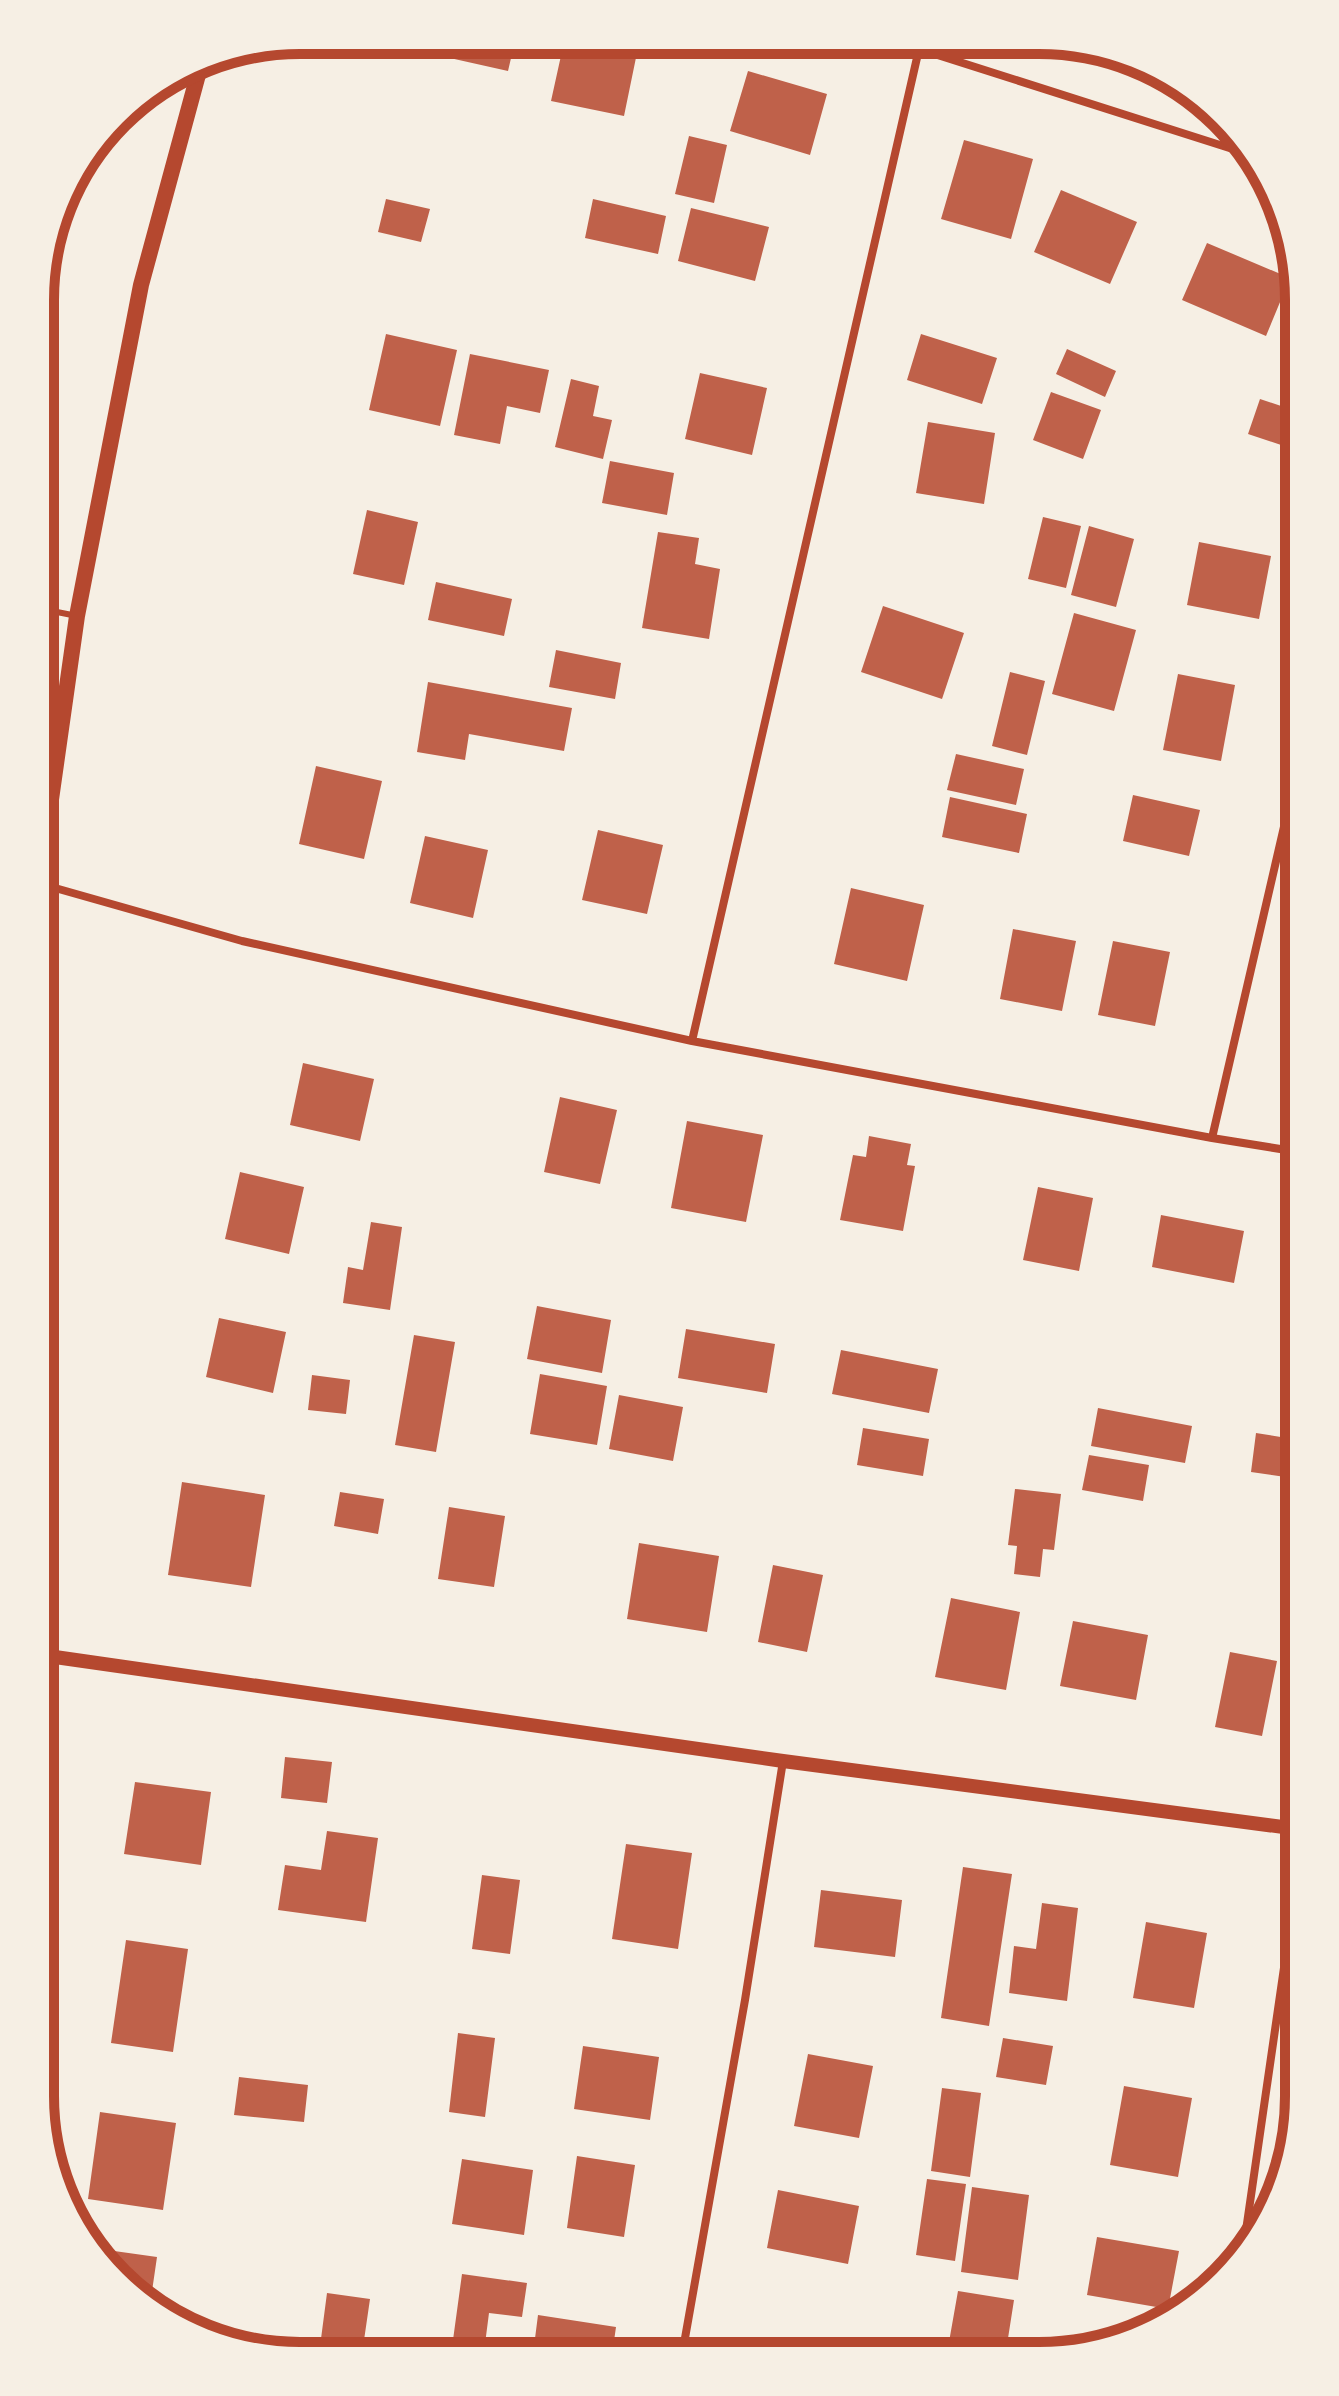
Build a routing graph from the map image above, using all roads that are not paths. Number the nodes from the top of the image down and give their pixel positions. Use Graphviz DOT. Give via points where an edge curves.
graph roads {
  1 [pos="918,54"];
  2 [pos="935,54"];
  3 [pos="198,76"];
  4 [pos="1233,149"];
  5 [pos="54,611"];
  6 [pos="77,616"];
  7 [pos="54,778"];
  8 [pos="1285,824"];
  9 [pos="54,888"];
  10 [pos="692,1041"];
  11 [pos="1212,1138"];
  12 [pos="1285,1150"];
  13 [pos="54,1657"];
  14 [pos="783,1761"];
  15 [pos="1284,1827"];
  16 [pos="1284,1967"];
  17 [pos="1246,2227"];
  18 [pos="684,2342"];
  1 -- 10 [label="street"];
  2 -- 4 [label="street"];
  3 -- 6 [label="main road" via="141,285"];
  5 -- 6 [label="lane"];
  6 -- 7 [label="main road"];
  8 -- 11 [label="street"];
  9 -- 10 [label="street" via="242,941"];
  10 -- 11 [label="street"];
  11 -- 12 [label="street"];
  13 -- 14 [label="street"];
  14 -- 15 [label="street"];
  14 -- 18 [label="street"];
  16 -- 17 [label="street"];
}
